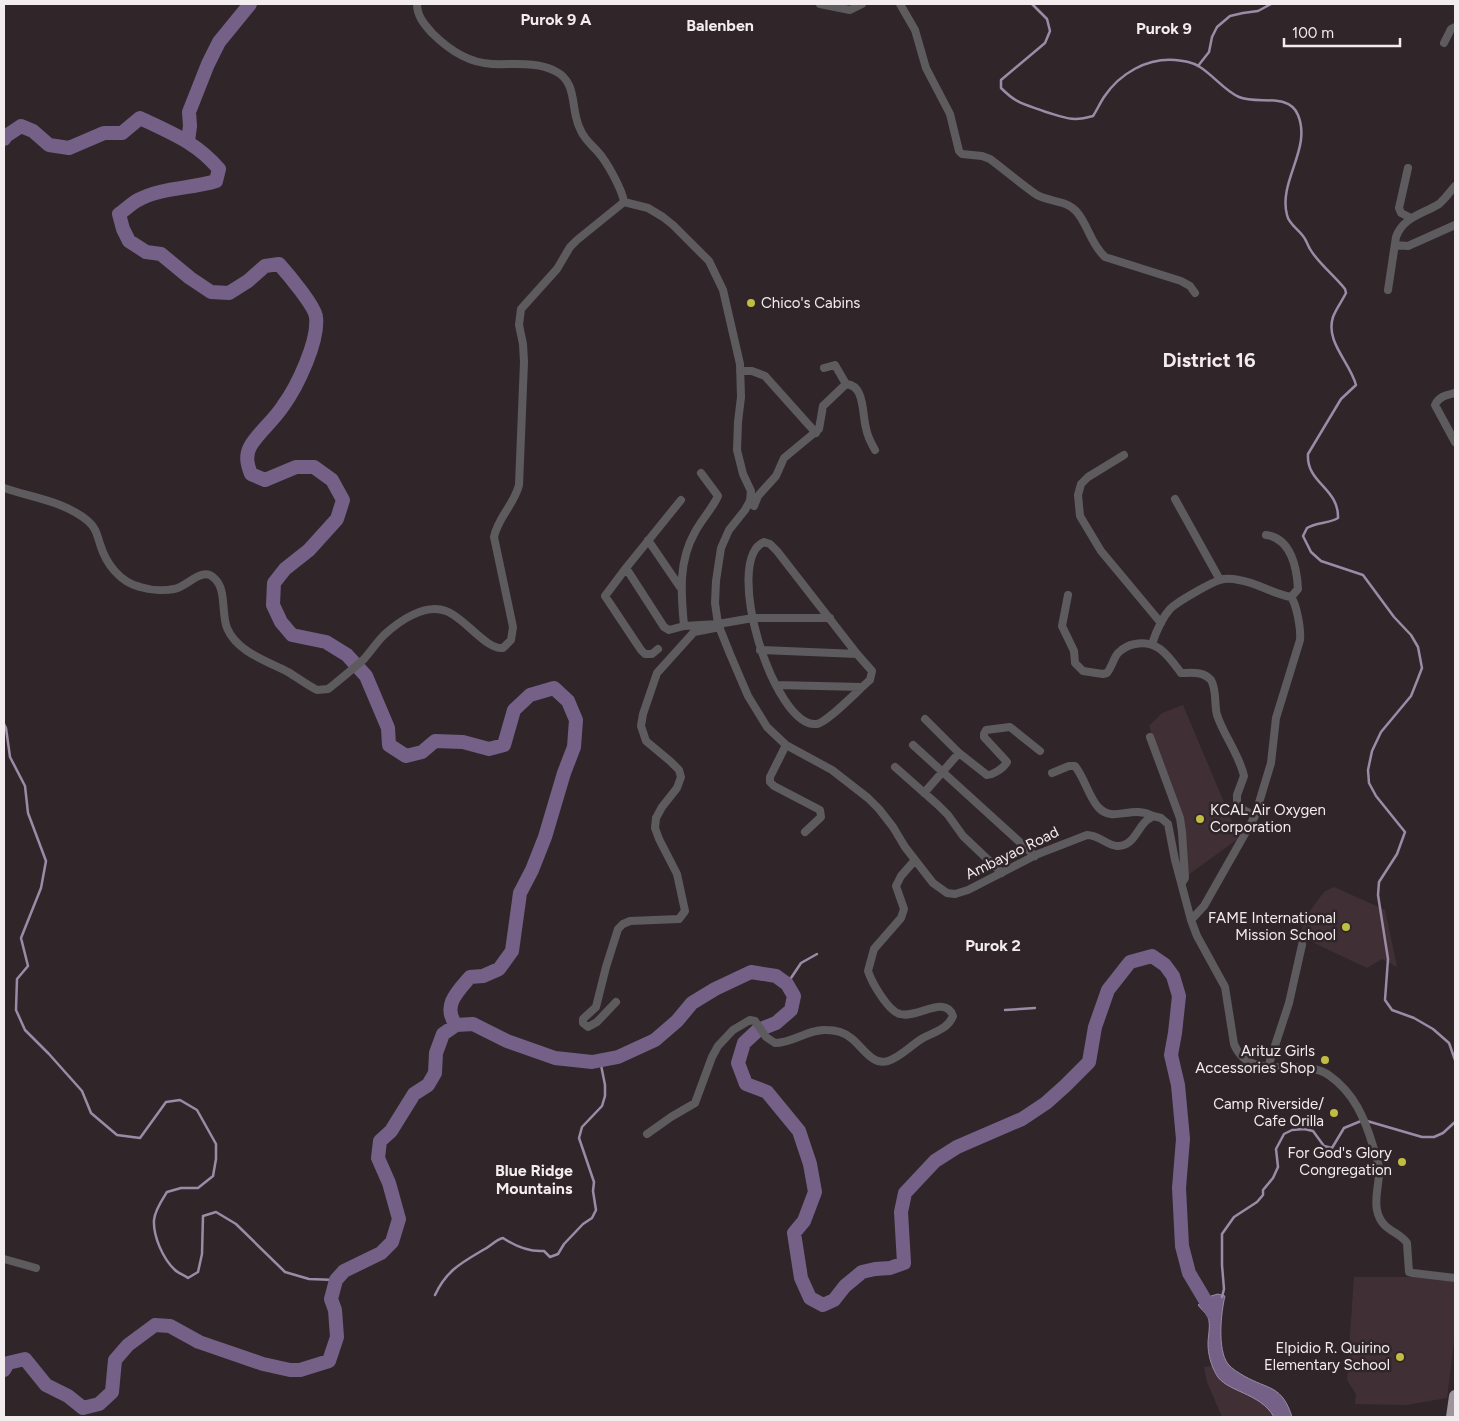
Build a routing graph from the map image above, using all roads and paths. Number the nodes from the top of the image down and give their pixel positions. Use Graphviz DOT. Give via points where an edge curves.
graph roads {
  1 [pos="417,4"];
  2 [pos="820,4"];
  3 [pos="862,4"];
  4 [pos="900,4"];
  5 [pos="1455,27"];
  6 [pos="1444,43"];
  7 [pos="1408,168"];
  8 [pos="1455,186"];
  9 [pos="624,202"];
  10 [pos="1411,218"];
  11 [pos="1455,225"];
  12 [pos="1395,245"];
  13 [pos="1388,290"];
  14 [pos="1195,292"];
  15 [pos="824,368"];
  16 [pos="740,371"];
  17 [pos="846,384"];
  18 [pos="1455,393"];
  19 [pos="816,433"];
  20 [pos="1455,442"];
  21 [pos="875,450"];
  22 [pos="1124,455"];
  23 [pos="701,473"];
  24 [pos="4,488"];
  25 [pos="681,500"];
  26 [pos="1175,500"];
  27 [pos="754,506"];
  28 [pos="1266,535"];
  29 [pos="648,540"];
  30 [pos="626,568"];
  31 [pos="1220,580"];
  32 [pos="680,587"];
  33 [pos="1068,595"];
  34 [pos="1291,597"];
  35 [pos="753,618"];
  36 [pos="830,618"];
  37 [pos="1161,623"];
  38 [pos="719,625"];
  39 [pos="684,626"];
  40 [pos="1152,644"];
  41 [pos="658,649"];
  42 [pos="760,650"];
  43 [pos="857,654"];
  44 [pos="776,685"];
  45 [pos="862,687"];
  46 [pos="925,719"];
  47 [pos="1150,737"];
  48 [pos="786,745"];
  49 [pos="913,745"];
  50 [pos="1040,751"];
  51 [pos="959,752"];
  52 [pos="895,768"];
  53 [pos="942,772"];
  54 [pos="1052,773"];
  55 [pos="924,793"];
  56 [pos="1153,816"];
  57 [pos="1255,816"];
  58 [pos="805,832"];
  59 [pos="1035,856"];
  60 [pos="915,860"];
  61 [pos="1002,873"];
  62 [pos="1181,884"];
  63 [pos="1191,920"];
  64 [pos="1302,945"];
  65 [pos="616,1002"];
  66 [pos="1268,1067"];
  67 [pos="647,1134"];
  68 [pos="4,1259"];
  69 [pos="36,1268"];
  70 [pos="1455,1278"];
  71 [pos="1455,1396"];
  72 [pos="1452,1417"];
  1 -- 9 [label="street" via="417,11 427,27 451,50 464,57 490,64 531,65 556,71 564,77 573,95 582,134 606,162"];
  2 -- 3 [label="street" via="850,10"];
  4 -- 14 [label="street" via="915,30 926,68 950,114 962,154 990,159 1036,194 1072,207 1104,258 1181,281"];
  5 -- 6 [label="street"];
  7 -- 10 [label="street" via="1399,208 1401,214"];
  8 -- 10 [label="street" via="1440,203"];
  9 -- 16 [label="street, Ambayao Road" via="648,208 663,217 709,261 723,290"];
  9 -- 24 [label="street" via="570,247 556,269 521,309 519,325 524,362 520,485 514,501 498,523 494,537 513,627 511,640 503,648 494,647 456,616 446,611 429,610 408,617 384,634 365,658 346,674 328,689 317,690 236,642 227,627 222,590 211,575 199,575 176,589 141,588 130,584 111,567 96,530 89,522 54,502"];
  10 -- 12 [label="street" via="1399,229"];
  11 -- 12 [label="street" via="1408,246"];
  12 -- 13 [label="street"];
  15 -- 17 [label="street" via="835,365"];
  16 -- 19 [label="street" via="765,376"];
  16 -- 38 [label="street, Ambayao Road" via="737,450 752,490 750,501 721,548 715,603"];
  17 -- 19 [label="street" via="822,406 821,424"];
  17 -- 21 [label="street" via="854,386 860,394 866,430"];
  18 -- 20 [label="street" via="1437,400 1435,405"];
  19 -- 27 [label="street" via="784,458 776,476 761,492"];
  22 -- 37 [label="street" via="1081,484 1078,495 1080,516 1101,552"];
  23 -- 32 [label="street" via="718,496 694,533"];
  25 -- 29 [label="street"];
  26 -- 31 [label="street"];
  28 -- 34 [label="street" via="1273,535 1283,543 1293,558 1298,589"];
  29 -- 30 [label="street"];
  29 -- 32 [label="street"];
  30 -- 39 [label="street" via="664,627 669,630"];
  30 -- 41 [label="street" via="605,596 641,650 652,654"];
  31 -- 34 [label="street" via="1241,580"];
  31 -- 37 [label="street" via="1176,604"];
  32 -- 39 [label="street"];
  33 -- 40 [label="street" via="1062,626 1074,651 1075,663 1083,671 1107,673 1123,648 1142,642"];
  34 -- 57 [label="street" via="1300,640 1276,718 1271,763"];
  35 -- 36 [label="street"];
  35 -- 36 [label="street" via="749,572 756,549 764,542 777,551"];
  35 -- 38 [label="street"];
  35 -- 42 [label="street"];
  36 -- 43 [label="street"];
  37 -- 40 [label="street"];
  38 -- 39 [label="street"];
  38 -- 48 [label="street, Ambayao Road" via="748,696 767,726"];
  38 -- 65 [label="street" via="694,632 657,673 643,714 641,726 646,741 679,770 681,777 659,812 655,828 677,874 685,911 679,919 630,921 618,929 597,1003 583,1019 584,1025 594,1025"];
  40 -- 57 [label="street" via="1161,648 1182,673 1197,672 1211,681 1218,717 1244,776 1237,804"];
  42 -- 43 [label="street"];
  42 -- 44 [label="street"];
  43 -- 45 [label="street" via="873,674"];
  44 -- 45 [label="street"];
  44 -- 45 [label="street" via="802,718 817,724"];
  46 -- 51 [label="street"];
  47 -- 62 [label="street" via="1180,818 1184,878"];
  48 -- 58 [label="street" via="770,782 820,810 821,817"];
  48 -- 60 [label="street, Ambayao Road" via="832,770 868,798"];
  49 -- 53 [label="street"];
  50 -- 51 [label="street" via="1010,726 986,730 984,734 1007,762 990,775 983,774"];
  51 -- 53 [label="street"];
  52 -- 55 [label="street"];
  53 -- 55 [label="street"];
  53 -- 59 [label="street"];
  54 -- 56 [label="street" via="1073,765 1097,806 1106,814 1132,811"];
  55 -- 61 [label="street"];
  56 -- 59 [label="street, Ambayao Road" via="1146,820 1133,839 1122,845 1087,835"];
  56 -- 62 [label="street" via="1168,824"];
  57 -- 63 [label="street" via="1204,906"];
  59 -- 61 [label="street, Ambayao Road"];
  60 -- 61 [label="street, Ambayao Road" via="933,884 948,893 968,890"];
  60 -- 67 [label="street" via="896,886 904,909 874,949 868,971 891,1009 898,1014 947,1008 953,1016 948,1025 887,1062 880,1062 851,1038 836,1031 816,1030 775,1043 766,1037 755,1021 750,1020 733,1030 718,1046 695,1103"];
  62 -- 63 [label="street"];
  63 -- 66 [label="street" via="1225,987 1237,1051 1257,1065"];
  64 -- 66 [label="street" via="1289,1002"];
  66 -- 70 [label="street" via="1320,1070 1350,1096 1362,1113 1379,1169 1376,1210 1382,1223 1407,1243 1409,1272"];
  68 -- 69 [label="street"];
  71 -- 72 [label="highway"];
}
